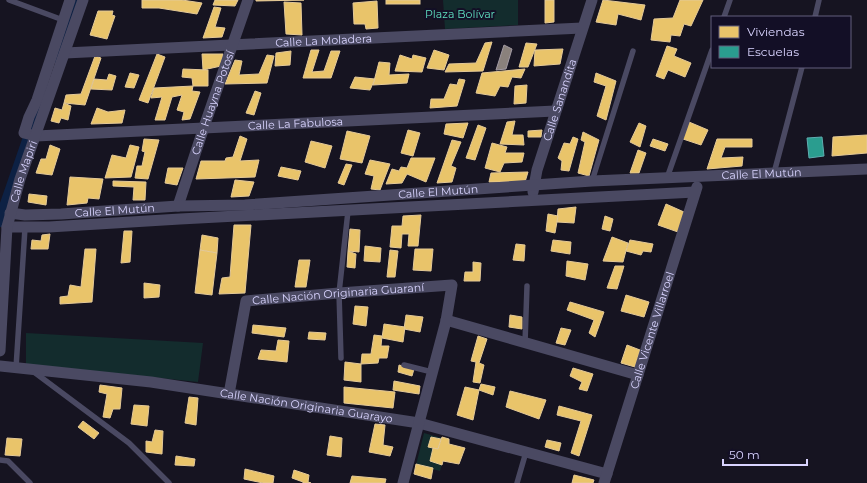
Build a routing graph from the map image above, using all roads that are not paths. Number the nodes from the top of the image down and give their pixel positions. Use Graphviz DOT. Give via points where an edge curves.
graph roads {
  1 [pos="9,0"];
  2 [pos="70,0"];
  3 [pos="83,0"];
  4 [pos="248,0"];
  5 [pos="592,0"];
  6 [pos="730,0"];
  7 [pos="819,0"];
  8 [pos="724,16"];
  9 [pos="815,16"];
  10 [pos="63,20"];
  11 [pos="582,28"];
  12 [pos="233,44"];
  13 [pos="633,51"];
  14 [pos="65,53"];
  15 [pos="711,53"];
  16 [pos="802,68"];
  17 [pos="556,111"];
  18 [pos="204,127"];
  19 [pos="36,136"];
  20 [pos="867,169"];
  21 [pos="774,174"];
  22 [pos="700,177"];
  23 [pos="667,178"];
  24 [pos="592,181"];
  25 [pos="534,186"];
  26 [pos="695,192"];
  27 [pos="531,200"];
  28 [pos="178,206"];
  29 [pos="348,211"];
  30 [pos="10,213"];
  31 [pos="7,226"];
  32 [pos="25,228"];
  33 [pos="3,245"];
  34 [pos="527,286"];
  35 [pos="339,293"];
  36 [pos="446,320"];
  37 [pos="525,342"];
  38 [pos="0,351"];
  39 [pos="341,358"];
  40 [pos="404,365"];
  41 [pos="0,366"];
  42 [pos="16,368"];
  43 [pos="30,369"];
  44 [pos="432,372"];
  45 [pos="638,375"];
  46 [pos="229,394"];
  47 [pos="419,423"];
  48 [pos="526,452"];
  49 [pos="0,460"];
  50 [pos="605,478"];
  51 [pos="30,483"];
  52 [pos="169,483"];
  53 [pos="403,483"];
  54 [pos="517,483"];
  1 -- 10 [label="lane"];
  2 -- 10 [label="street, Calle Mapiri"];
  3 -- 14 [label="street, Calle Mapiri"];
  4 -- 12 [label="street, Calle Huayna Potosí"];
  5 -- 11 [label="street, Calle Sanandita"];
  6 -- 8 [label="lane"];
  7 -- 9 [label="lane"];
  10 -- 19 [label="street, Calle Mapiri" via="24,133"];
  11 -- 12 [label="street, Calle La Moladera"];
  11 -- 17 [label="street, Calle Sanandita"];
  12 -- 14 [label="street, Calle La Moladera"];
  12 -- 18 [label="street, Calle Huayna Potosí"];
  13 -- 24 [label="lane"];
  14 -- 19 [label="street, Calle Mapiri"];
  15 -- 23 [label="lane"];
  16 -- 21 [label="lane"];
  17 -- 18 [label="street, Calle La Fabulosa"];
  17 -- 25 [label="street, Calle Sanandita"];
  18 -- 19 [label="street, Calle La Fabulosa"];
  18 -- 28 [label="street, Calle Huayna Potosí"];
  19 -- 30 [label="street, Calle Mapiri"];
  20 -- 21 [label="street, Calle El Mutún"];
  21 -- 22 [label="street, Calle El Mutún"];
  22 -- 23 [label="street, Calle El Mutún"];
  22 -- 26 [label="street, Calle Vicente Villarroel"];
  23 -- 24 [label="street, Calle El Mutún"];
  24 -- 25 [label="street, Calle El Mutún"];
  25 -- 27 [label="street, Calle Sanandita"];
  25 -- 28 [label="street, Calle El Mutún"];
  26 -- 27 [label="street, Calle El Mutún"];
  26 -- 45 [label="street, Calle Vicente Villarroel"];
  27 -- 29 [label="street, Calle El Mutún"];
  28 -- 30 [label="street, Calle El Mutún" via="61,214"];
  29 -- 32 [label="street, Calle El Mutún"];
  29 -- 35 [label="lane"];
  30 -- 31 [label="street, Calle Mapiri"];
  31 -- 32 [label="street, Calle El Mutún"];
  31 -- 33 [label="street, Calle Mapiri"];
  32 -- 42 [label="lane"];
  33 -- 38 [label="street, Calle Mapiri"];
  34 -- 37 [label="lane"];
  35 -- 36 [label="street, Calle Nación Originaria Guaraní" via="452,285"];
  35 -- 39 [label="lane"];
  35 -- 46 [label="street, Calle Nación Originaria Guaraní" via="246,301"];
  36 -- 37 [label="street"];
  36 -- 44 [label="street"];
  37 -- 45 [label="street"];
  40 -- 44 [label="lane"];
  41 -- 42 [label="street, Calle Nación Originaria Guarayo"];
  42 -- 43 [label="street, Calle Nación Originaria Guarayo"];
  43 -- 46 [label="street, Calle Nación Originaria Guarayo" via="151,382"];
  43 -- 52 [label="lane" via="129,443"];
  44 -- 47 [label="street"];
  45 -- 50 [label="street, Calle Vicente Villarroel"];
  46 -- 47 [label="street, Calle Nación Originaria Guarayo"];
  47 -- 48 [label="street, Calle Nación Originaria Guarayo"];
  47 -- 53 [label="street"];
  48 -- 50 [label="street, Calle Nación Originaria Guarayo"];
  48 -- 54 [label="lane"];
  49 -- 51 [label="lane" via="8,461"];
}
